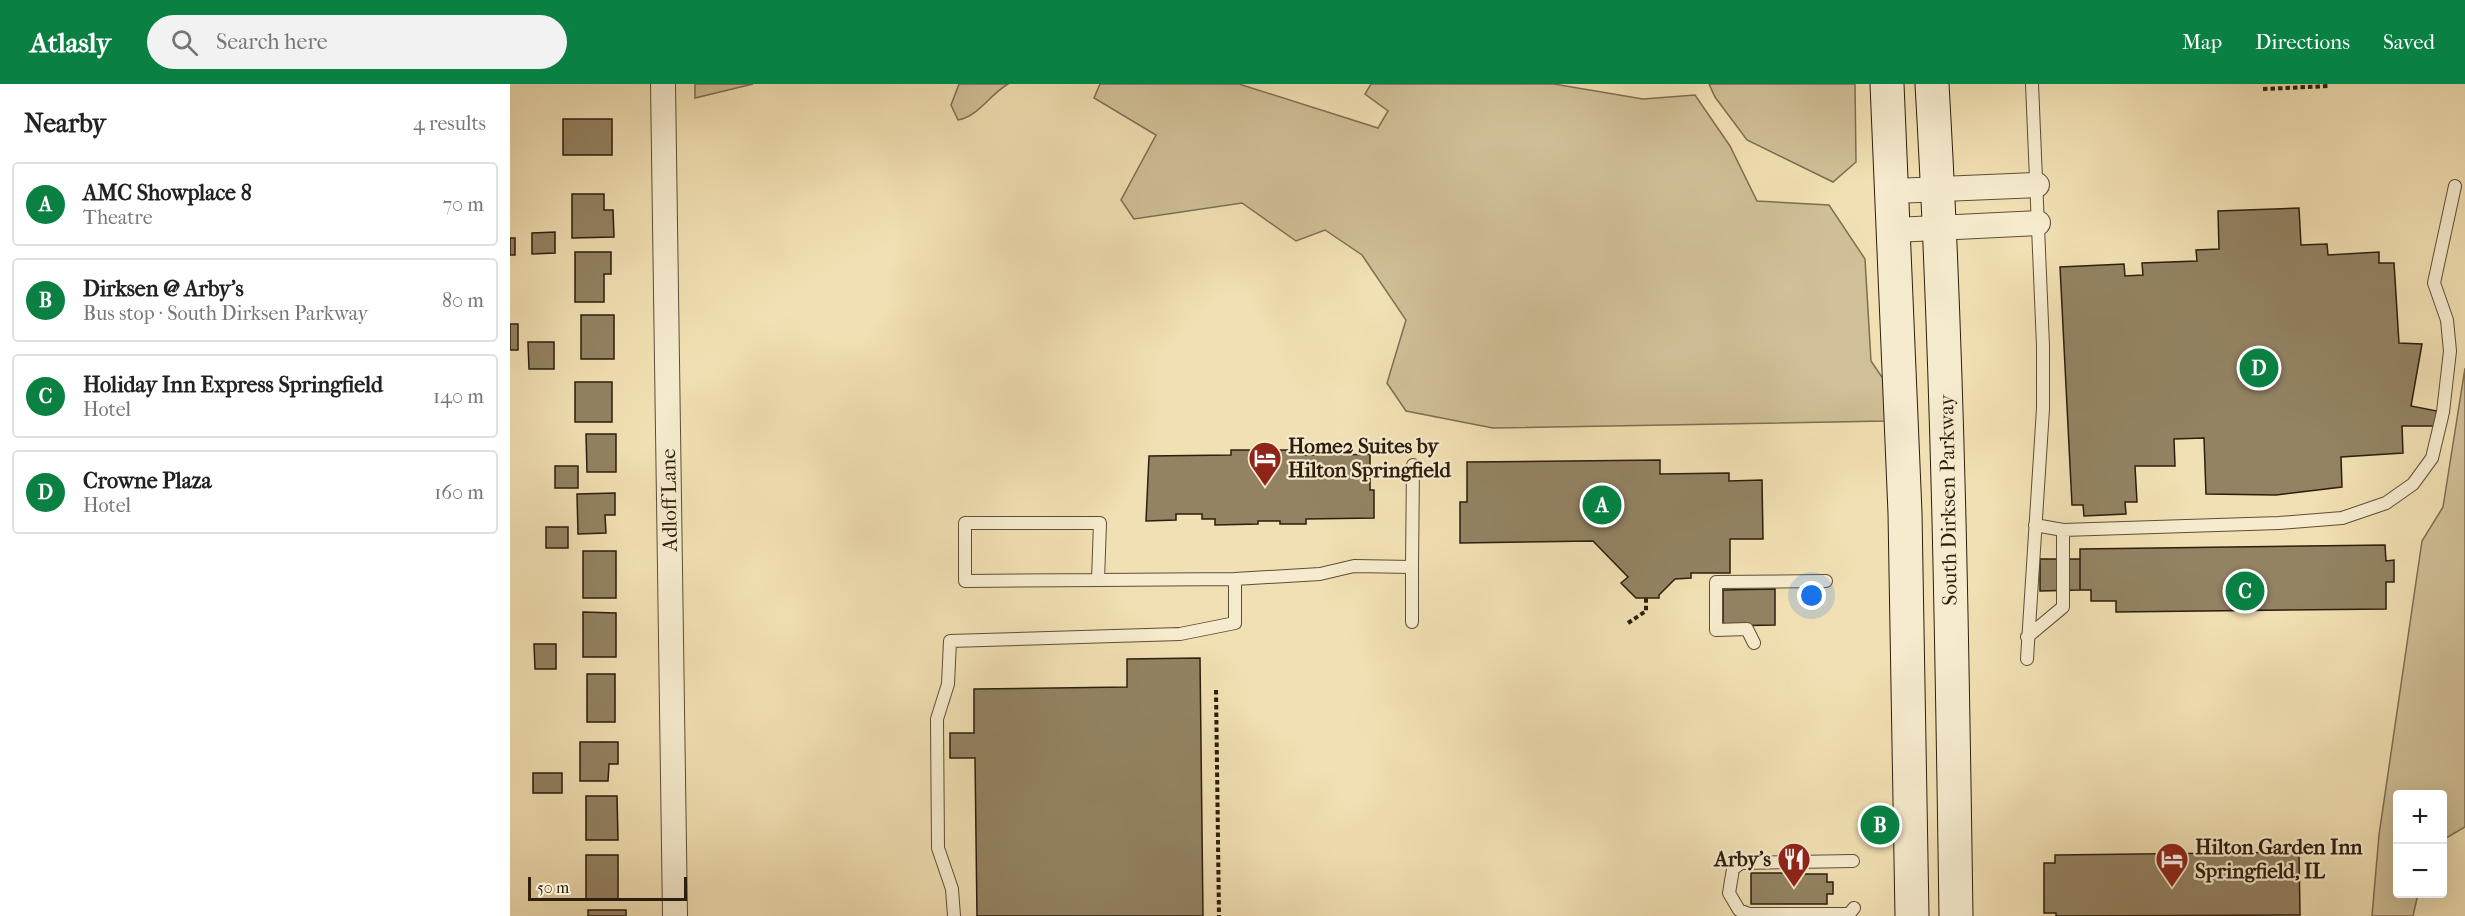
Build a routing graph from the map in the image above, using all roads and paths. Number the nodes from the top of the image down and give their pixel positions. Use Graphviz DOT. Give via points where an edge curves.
graph roads {
  1 [pos="663,84"];
  2 [pos="1887,84"];
  3 [pos="1932,84"];
  4 [pos="2032,84"];
  5 [pos="2330,86"];
  6 [pos="2264,89"];
  7 [pos="2037,185"];
  8 [pos="2455,186"];
  9 [pos="1938,190"];
  10 [pos="1894,191"];
  11 [pos="2038,223"];
  12 [pos="1941,228"];
  13 [pos="1895,230"];
  14 [pos="1413,465"];
  15 [pos="2035,525"];
  16 [pos="2063,530"];
  17 [pos="1412,567"];
  18 [pos="1234,579"];
  19 [pos="1098,580"];
  20 [pos="1826,581"];
  21 [pos="1646,598"];
  22 [pos="1412,622"];
  23 [pos="1628,623"];
  24 [pos="2027,637"];
  25 [pos="1754,643"];
  26 [pos="2027,659"];
  27 [pos="1215,690"];
  28 [pos="1853,861"];
  29 [pos="1854,908"];
  30 [pos="675,916"];
  31 [pos="954,916"];
  32 [pos="1219,916"];
  33 [pos="1911,916"];
  34 [pos="1956,916"];
  1 -- 30 [label="street, Adloff Lane"];
  2 -- 10 [label="main road, South Dirksen Parkway"];
  3 -- 9 [label="main road, South Dirksen Parkway"];
  4 -- 7 [label="lane"];
  5 -- 6 [label="path"];
  7 -- 9 [label="street"];
  7 -- 11 [label="lane"];
  8 -- 16 [label="lane" via="2434,283 2447,320 2450,351 2443,412 2432,458 2412,484 2386,503 2342,518"];
  9 -- 10 [label="street"];
  9 -- 12 [label="main road, South Dirksen Parkway"];
  10 -- 13 [label="main road, South Dirksen Parkway"];
  11 -- 12 [label="street"];
  11 -- 15 [label="lane" via="2043,409"];
  12 -- 13 [label="street"];
  12 -- 34 [label="main road, South Dirksen Parkway"];
  13 -- 33 [label="main road, South Dirksen Parkway" via="1905,513"];
  14 -- 17 [label="lane"];
  15 -- 16 [label="lane"];
  15 -- 24 [label="lane"];
  16 -- 24 [label="lane" via="2063,607"];
  17 -- 18 [label="lane" via="1354,566 1320,574"];
  17 -- 22 [label="lane"];
  18 -- 19 [label="lane"];
  18 -- 31 [label="lane" via="1234,623 1180,634 950,641 948,684 937,719 938,848 952,889"];
  19 -- 19 [label="lane" via="965,581 965,523 1100,523"];
  20 -- 25 [label="lane" via="1716,582 1716,630 1747,629"];
  21 -- 23 [label="path" via="1646,611"];
  24 -- 26 [label="lane"];
  27 -- 32 [label="path"];
  28 -- 29 [label="lane" via="1741,863 1733,869 1729,893 1739,909 1749,914 1849,914"];
}
